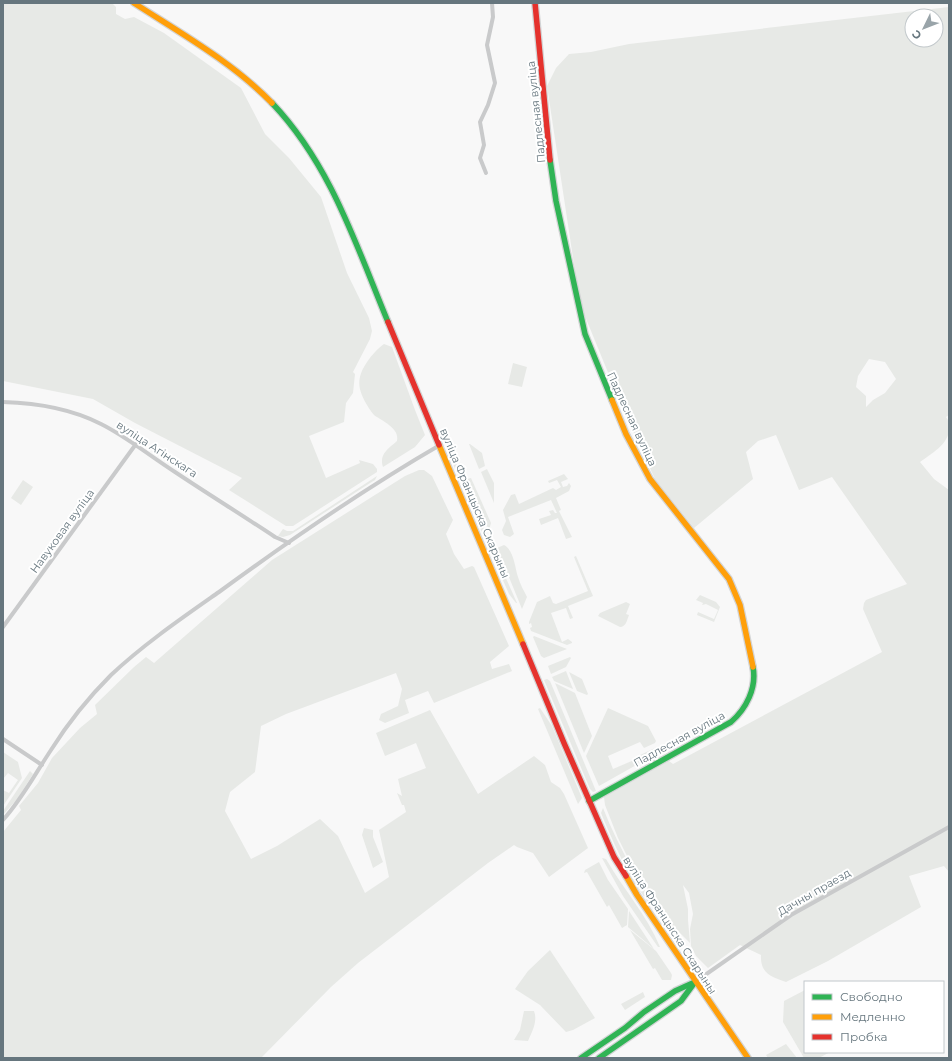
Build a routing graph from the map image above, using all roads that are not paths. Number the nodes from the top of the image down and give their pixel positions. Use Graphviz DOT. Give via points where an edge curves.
graph roads {
  1 [pos="134,3"];
  2 [pos="492,3"];
  3 [pos="535,3"];
  4 [pos="486,173"];
  5 [pos="3,402"];
  6 [pos="136,444"];
  7 [pos="440,445"];
  8 [pos="289,543"];
  9 [pos="3,627"];
  10 [pos="3,739"];
  11 [pos="42,764"];
  12 [pos="589,801"];
  13 [pos="3,820"];
  14 [pos="949,827"];
  15 [pos="695,982"];
  16 [pos="583,1057"];
  17 [pos="599,1058"];
  18 [pos="748,1058"];
  1 -- 7 [label="main road, вуліца Францыска Скарыны" via="242,75 277,107 308,144 337,199"];
  2 -- 4 [label="street" via="493,17 487,45 495,83 480,122 484,146 480,158"];
  3 -- 12 [label="main road, Падлесная вуліца" via="548,148 556,201 585,334 626,434 650,479 734,588 754,674 750,696 738,717"];
  5 -- 6 [label="street, вуліца Агінскага" via="42,405 73,412"];
  6 -- 8 [label="street, вуліца Агінскага" via="269,533"];
  6 -- 9 [label="street, Навуковая вуліца"];
  7 -- 8 [label="street" via="397,470"];
  7 -- 12 [label="main road, вуліца Францыска Скарыны"];
  8 -- 11 [label="street" via="184,617 121,666 80,709"];
  10 -- 11 [label="street"];
  11 -- 13 [label="street" via="22,797"];
  12 -- 15 [label="main road, вуліца Францыска Скарыны" via="622,873"];
  14 -- 15 [label="street, Дачны праезд" via="791,915"];
  15 -- 16 [label="main road" via="669,995"];
  15 -- 17 [label="main road" via="681,1001"];
  15 -- 18 [label="main road, вуліца Францыска Скарыны"];
}
